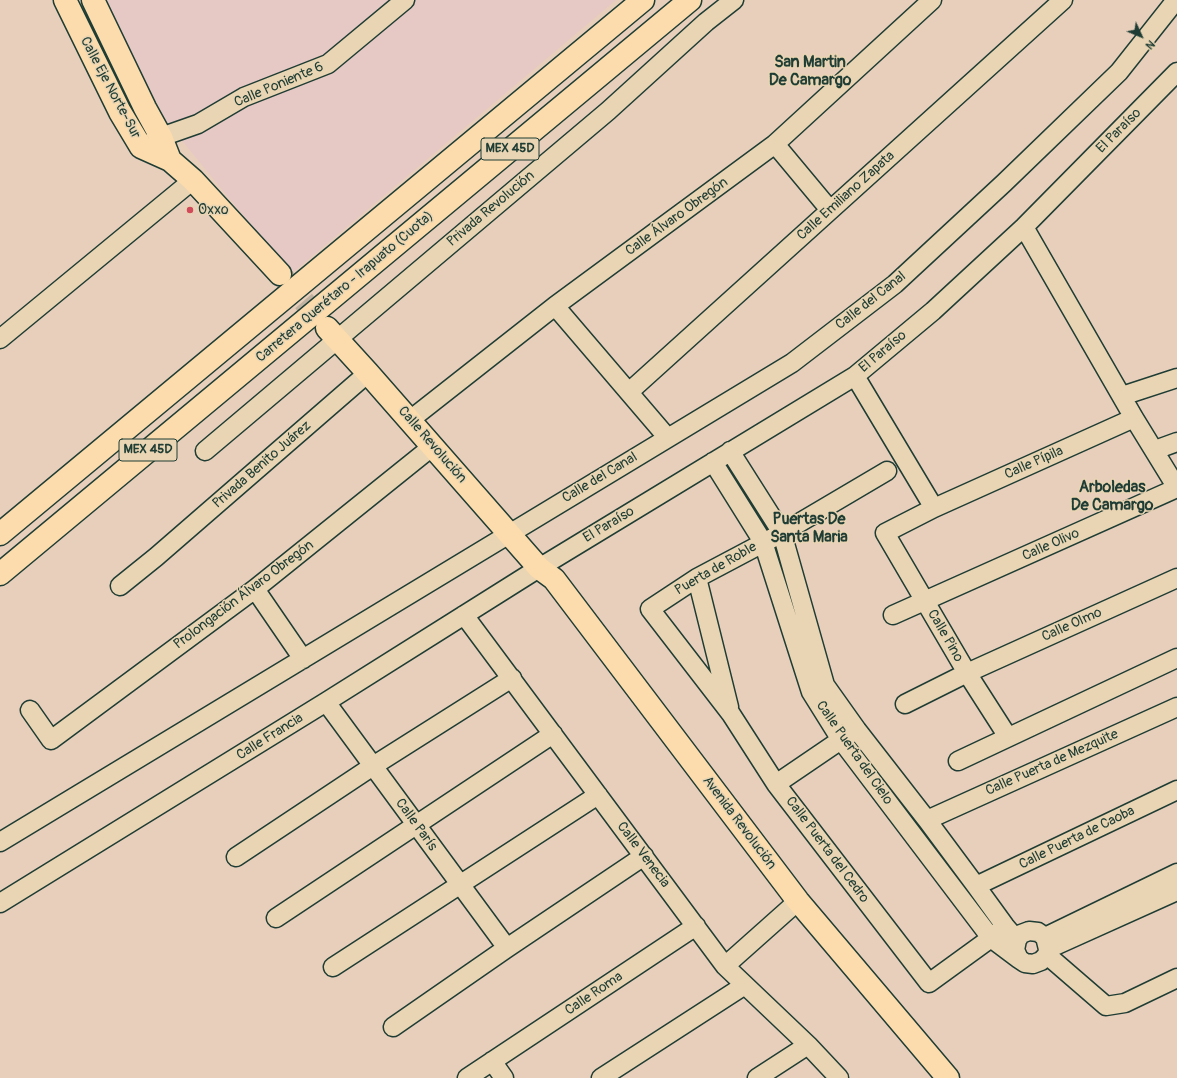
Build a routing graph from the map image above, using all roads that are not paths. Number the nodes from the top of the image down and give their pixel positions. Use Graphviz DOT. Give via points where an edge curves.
graph roads {
  1 [pos="65,0"];
  2 [pos="93,0"];
  3 [pos="405,0"];
  4 [pos="643,0"];
  5 [pos="690,0"];
  6 [pos="734,0"];
  7 [pos="932,0"];
  8 [pos="1063,0"];
  9 [pos="1176,0"];
  10 [pos="1177,72"];
  11 [pos="161,137"];
  12 [pos="775,144"];
  13 [pos="141,147"];
  14 [pos="170,160"];
  15 [pos="193,180"];
  16 [pos="830,210"];
  17 [pos="1024,227"];
  18 [pos="280,274"];
  19 [pos="555,306"];
  20 [pos="332,333"];
  21 [pos="0,339"];
  22 [pos="368,373"];
  23 [pos="855,376"];
  24 [pos="1177,378"];
  25 [pos="629,392"];
  26 [pos="1122,396"];
  27 [pos="1134,418"];
  28 [pos="410,420"];
  29 [pos="667,437"];
  30 [pos="1177,442"];
  31 [pos="433,446"];
  32 [pos="1155,450"];
  33 [pos="205,451"];
  34 [pos="730,451"];
  35 [pos="713,462"];
  36 [pos="887,471"];
  37 [pos="1177,488"];
  38 [pos="934,508"];
  39 [pos="782,533"];
  40 [pos="885,533"];
  41 [pos="0,534"];
  42 [pos="512,536"];
  43 [pos="763,542"];
  44 [pos="537,566"];
  45 [pos="0,574"];
  46 [pos="697,578"];
  47 [pos="1177,578"];
  48 [pos="120,586"];
  49 [pos="255,589"];
  50 [pos="925,601"];
  51 [pos="650,609"];
  52 [pos="464,615"];
  53 [pos="893,615"];
  54 [pos="303,658"];
  55 [pos="1177,658"];
  56 [pos="967,673"];
  57 [pos="512,678"];
  58 [pos="326,702"];
  59 [pos="905,704"];
  60 [pos="1177,707"];
  61 [pos="30,710"];
  62 [pos="731,714"];
  63 [pos="857,730"];
  64 [pos="553,734"];
  65 [pos="1008,737"];
  66 [pos="841,740"];
  67 [pos="958,761"];
  68 [pos="373,766"];
  69 [pos="776,784"];
  70 [pos="1177,790"];
  71 [pos="598,795"];
  72 [pos="927,820"];
  73 [pos="416,824"];
  74 [pos="0,842"];
  75 [pos="644,856"];
  76 [pos="236,857"];
  77 [pos="1177,873"];
  78 [pos="460,884"];
  79 [pos="976,886"];
  80 [pos="1177,891"];
  81 [pos="798,901"];
  82 [pos="0,903"];
  83 [pos="276,918"];
  84 [pos="696,926"];
  85 [pos="1005,926"];
  86 [pos="991,938"];
  87 [pos="1017,940"];
  88 [pos="1047,947"];
  89 [pos="507,948"];
  90 [pos="1019,959"];
  91 [pos="725,966"];
  92 [pos="333,967"];
  93 [pos="1177,978"];
  94 [pos="745,985"];
  95 [pos="393,1027"];
  96 [pos="808,1045"];
  97 [pos="492,1061"];
  98 [pos="467,1078"];
  99 [pos="504,1078"];
  100 [pos="601,1078"];
  101 [pos="757,1078"];
  102 [pos="839,1078"];
  103 [pos="948,1078"];
  1 -- 13 [label="main road, Calle Eje Norte-Sur" via="120,112"];
  2 -- 11 [label="main road, Calle Eje Norte-Sur"];
  3 -- 11 [label="street, Calle Poniente 6" via="328,64 244,97 198,124"];
  4 -- 41 [label="main road, MEX 45D"];
  5 -- 45 [label="main road, Carretera Querétaro - Irapuato (Cuota) / MEX 45D"];
  6 -- 20 [label="street, Privada Revolución" via="706,22 608,111"];
  7 -- 12 [label="street, Calle Álvaro Obregón"];
  8 -- 16 [label="street, Calle Emiliano Zapata"];
  9 -- 29 [label="street, Calle del Canal" via="1119,72 895,284 792,363"];
  10 -- 17 [label="street, El Paraíso"];
  11 -- 13 [label="street, Calle Poniente 6"];
  11 -- 14 [label="main road, Calle Eje Norte-Sur"];
  12 -- 16 [label="street"];
  12 -- 19 [label="street, Calle Álvaro Obregón"];
  13 -- 14 [label="main road, Calle Eje Norte-Sur"];
  14 -- 15 [label="main road, Calle Eje Norte-Sur"];
  15 -- 18 [label="main road, Calle Eje Norte-Sur"];
  15 -- 21 [label="street"];
  16 -- 25 [label="street, Calle Emiliano Zapata"];
  17 -- 23 [label="street, El Paraíso" via="932,311"];
  17 -- 26 [label="street"];
  19 -- 25 [label="street"];
  19 -- 28 [label="street, Calle Álvaro Obregón"];
  20 -- 22 [label="main road, Calle Revolución"];
  20 -- 33 [label="street, Privada Revolución"];
  22 -- 28 [label="main road, Calle Revolución"];
  22 -- 48 [label="street, Privada Benito Juárez"];
  23 -- 34 [label="street, El Paraíso"];
  23 -- 38 [label="street"];
  24 -- 26 [label="street"];
  25 -- 29 [label="street"];
  26 -- 27 [label="street"];
  27 -- 32 [label="street"];
  27 -- 38 [label="street, Calle Pípila"];
  28 -- 31 [label="main road, Calle Revolución"];
  29 -- 42 [label="street, Calle del Canal"];
  30 -- 32 [label="street"];
  31 -- 42 [label="main road, Calle Revolución"];
  31 -- 49 [label="street, Prolongación Álvaro Obregón"];
  32 -- 37 [label="street"];
  34 -- 35 [label="street, El Paraíso"];
  34 -- 39 [label="street, Calle Puerta del Cielo"];
  35 -- 43 [label="street, Calle Puerta del Cielo"];
  35 -- 44 [label="street, El Paraíso"];
  36 -- 39 [label="street, Puerta de Roble"];
  37 -- 50 [label="street, Calle Olivo"];
  38 -- 40 [label="street, Calle Pípila"];
  39 -- 43 [label="street, Puerta de Roble"];
  39 -- 63 [label="street, Calle Puerta del Cielo" via="825,685"];
  40 -- 50 [label="street, Calle Pino"];
  42 -- 44 [label="main road, Calle Revolución"];
  42 -- 54 [label="street"];
  43 -- 46 [label="street, Puerta de Roble"];
  43 -- 66 [label="street, Calle Puerta del Cielo" via="811,692"];
  44 -- 52 [label="street, Calle Francia"];
  44 -- 81 [label="main road, Avenida Revolución" via="554,579"];
  46 -- 51 [label="street, Puerta de Roble"];
  46 -- 62 [label="street, Calle Puerta del Cedro"];
  47 -- 56 [label="street, Calle Olmo"];
  49 -- 54 [label="street"];
  49 -- 61 [label="street, Prolongación Álvaro Obregón" via="51,740"];
  50 -- 53 [label="street, Calle Olivo"];
  50 -- 56 [label="street, Calle Pino"];
  51 -- 62 [label="street, Calle Puerta del Cedro"];
  52 -- 57 [label="street, Calle Venecia"];
  52 -- 58 [label="street, Calle Francia"];
  54 -- 74 [label="street"];
  55 -- 65 [label="street"];
  56 -- 59 [label="street, Calle Olmo"];
  56 -- 65 [label="street, Calle Pino"];
  57 -- 64 [label="street, Calle Venecia"];
  57 -- 68 [label="street"];
  58 -- 68 [label="street, Calle París"];
  58 -- 82 [label="street, Calle Francia"];
  60 -- 72 [label="street, Calle Puerta de Mezquite"];
  62 -- 69 [label="street, Calle Puerta del Cedro"];
  63 -- 66 [label="street"];
  63 -- 72 [label="street, Calle Puerta del Cielo"];
  64 -- 71 [label="street, Calle Venecia"];
  64 -- 73 [label="street"];
  65 -- 67 [label="street"];
  66 -- 69 [label="street"];
  66 -- 86 [label="street, Calle Puerta del Cielo"];
  68 -- 73 [label="street, Calle París"];
  68 -- 76 [label="street"];
  69 -- 86 [label="street, Calle Puerta del Cedro" via="929,983"];
  70 -- 79 [label="street, Calle Puerta de Caoba"];
  71 -- 75 [label="street, Calle Venecia"];
  71 -- 78 [label="street"];
  72 -- 79 [label="street, Calle Puerta del Cielo"];
  73 -- 78 [label="street, Calle París"];
  73 -- 83 [label="street"];
  75 -- 84 [label="street, Calle Venecia"];
  75 -- 89 [label="street"];
  77 -- 88 [label="street"];
  78 -- 89 [label="street, Calle París"];
  78 -- 92 [label="street"];
  79 -- 85 [label="street, Calle Puerta del Cielo"];
  80 -- 88 [label="street"];
  81 -- 91 [label="street"];
  81 -- 103 [label="main road, Avenida Revolución"];
  84 -- 91 [label="street, Calle Venecia"];
  84 -- 97 [label="street, Calle Roma"];
  85 -- 86 [label="street"];
  85 -- 87 [label="street, Calle Puerta del Cielo"];
  86 -- 90 [label="street, Calle Puerta del Cielo"];
  87 -- 88 [label="street" via="1021,934 1029,931 1038,932"];
  87 -- 90 [label="street" via="1015,950"];
  88 -- 90 [label="street" via="1041,960 1033,964"];
  88 -- 93 [label="street" via="1106,1006 1125,1003"];
  89 -- 95 [label="street"];
  91 -- 94 [label="street, Calle Venecia"];
  94 -- 96 [label="street, Calle Venecia"];
  94 -- 100 [label="street"];
  96 -- 101 [label="street"];
  96 -- 102 [label="street, Calle Venecia"];
  97 -- 98 [label="street, Calle Roma"];
  97 -- 99 [label="street"];
}
